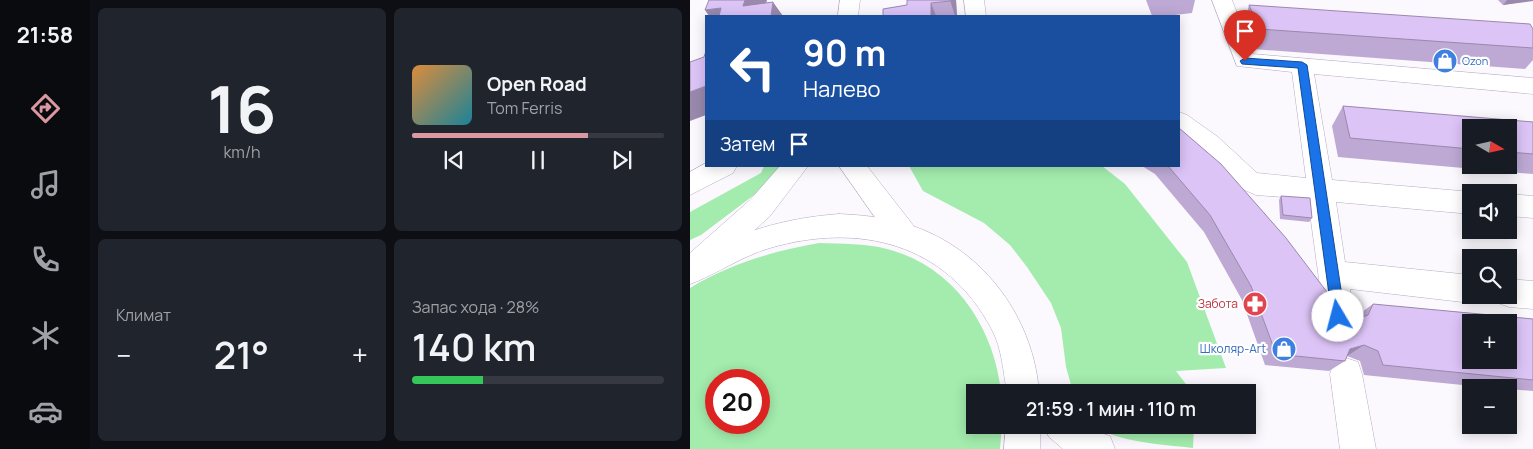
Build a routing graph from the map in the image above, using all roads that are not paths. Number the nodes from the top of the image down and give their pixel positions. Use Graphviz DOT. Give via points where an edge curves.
graph roads {
  1 [pos="850,0"];
  2 [pos="974,0"];
  3 [pos="1232,6"];
  4 [pos="848,15"];
  5 [pos="976,15"];
  6 [pos="1302,65"];
  7 [pos="1533,86"];
  8 [pos="1180,122"];
  9 [pos="722,167"];
  10 [pos="794,167"];
  11 [pos="853,167"];
  12 [pos="690,184"];
  13 [pos="1319,190"];
  14 [pos="1462,202"];
  15 [pos="1517,205"];
  16 [pos="1533,206"];
  17 [pos="903,234"];
  18 [pos="690,271"];
  19 [pos="1332,274"];
  20 [pos="1462,288"];
  21 [pos="1517,294"];
  22 [pos="1533,295"];
  23 [pos="1338,316"];
  24 [pos="1346,374"];
  25 [pos="1026,384"];
  26 [pos="1023,434"];
  27 [pos="1072,434"];
  28 [pos="1022,449"];
  29 [pos="1096,449"];
  30 [pos="1358,449"];
  1 -- 4 [label="main road"];
  2 -- 5 [label="main road"];
  3 -- 6 [label="main road" via="1245,61"];
  6 -- 7 [label="main road"];
  6 -- 13 [label="main road"];
  8 -- 13 [label="main road" via="1256,184"];
  9 -- 12 [label="main road"];
  10 -- 18 [label="main road" via="760,208"];
  11 -- 17 [label="main road"];
  13 -- 14 [label="main road"];
  13 -- 19 [label="main road"];
  15 -- 16 [label="main road"];
  17 -- 18 [label="main road" via="856,226 808,228 750,243"];
  17 -- 25 [label="main road" via="931,245 957,262 980,284 1004,320"];
  19 -- 20 [label="main road"];
  19 -- 23 [label="main road"];
  21 -- 22 [label="main road"];
  24 -- 30 [label="main road"];
  26 -- 28 [label="main road"];
  27 -- 29 [label="main road"];
}
